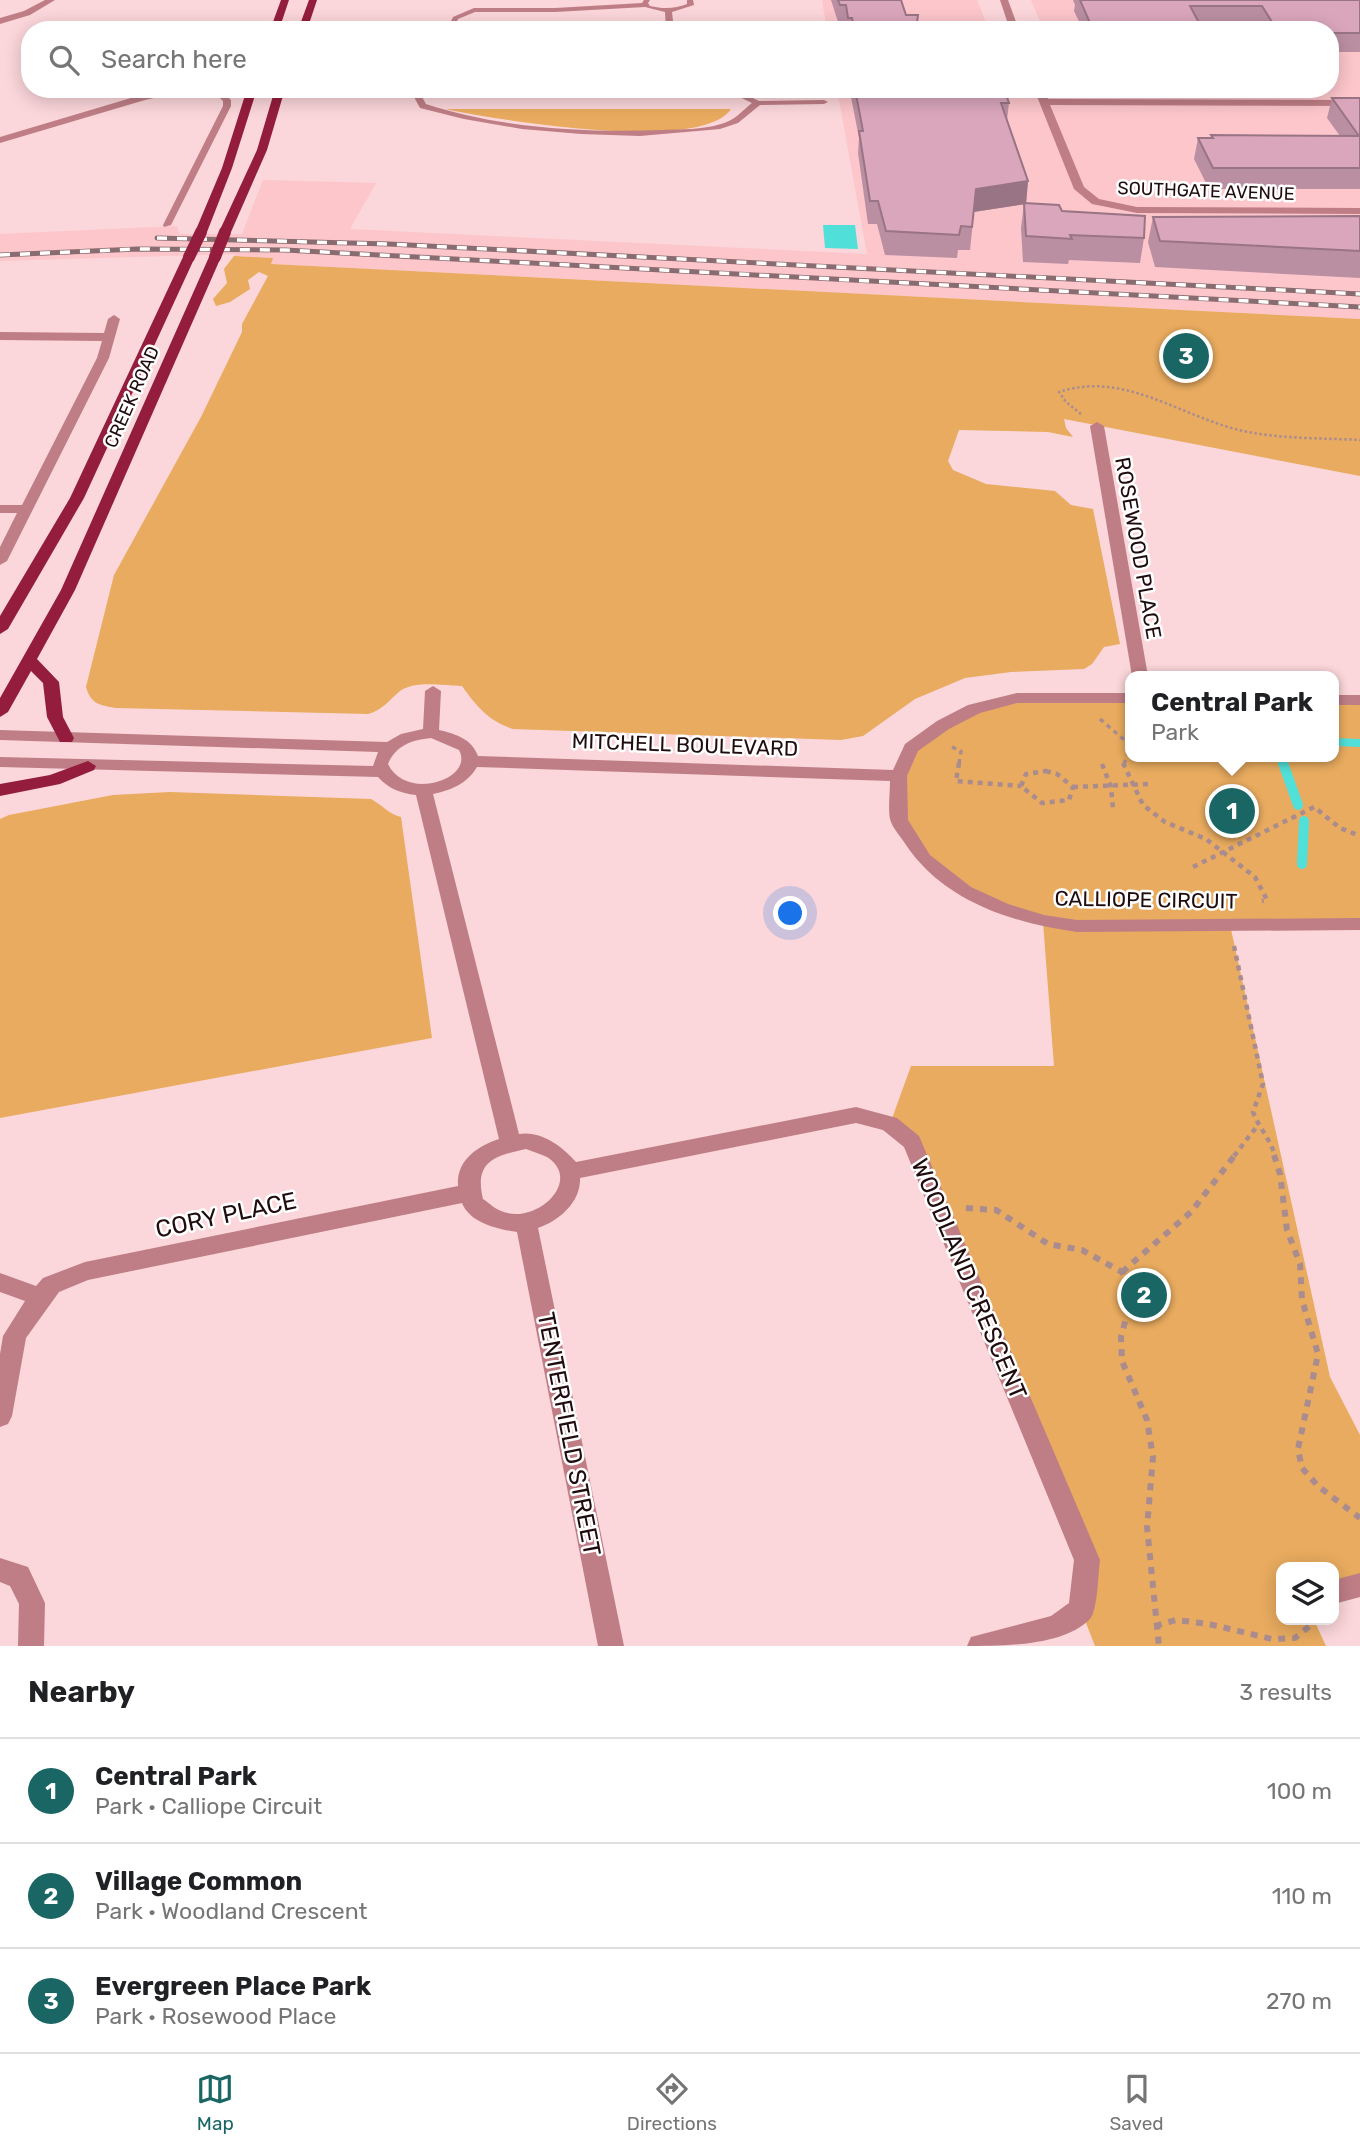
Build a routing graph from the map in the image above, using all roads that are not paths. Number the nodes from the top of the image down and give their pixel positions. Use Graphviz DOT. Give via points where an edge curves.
graph roads {
  1 [pos="51,0"];
  2 [pos="285,0"];
  3 [pos="313,0"];
  4 [pos="690,0"];
  5 [pos="1004,0"];
  6 [pos="646,3"];
  7 [pos="667,11"];
  8 [pos="0,20"];
  9 [pos="277,21"];
  10 [pos="305,21"];
  11 [pos="454,21"];
  12 [pos="669,21"];
  13 [pos="1012,21"];
  14 [pos="141,98"];
  15 [pos="225,98"];
  16 [pos="249,98"];
  17 [pos="277,98"];
  18 [pos="419,98"];
  19 [pos="747,98"];
  20 [pos="1042,98"];
  21 [pos="1044,102"];
  22 [pos="758,103"];
  23 [pos="824,103"];
  24 [pos="1360,103"];
  25 [pos="0,140"];
  26 [pos="1360,211"];
  27 [pos="167,225"];
  28 [pos="114,319"];
  29 [pos="0,336"];
  30 [pos="111,337"];
  31 [pos="1097,426"];
  32 [pos="0,509"];
  33 [pos="26,509"];
  34 [pos="0,561"];
  35 [pos="0,629"];
  36 [pos="30,661"];
  37 [pos="1139,671"];
  38 [pos="433,691"];
  39 [pos="1125,698"];
  40 [pos="1339,700"];
  41 [pos="1360,700"];
  42 [pos="0,712"];
  43 [pos="431,733"];
  44 [pos="0,735"];
  45 [pos="66,737"];
  46 [pos="390,747"];
  47 [pos="470,761"];
  48 [pos="0,762"];
  49 [pos="88,766"];
  50 [pos="382,772"];
  51 [pos="899,776"];
  52 [pos="424,789"];
  53 [pos="0,790"];
  54 [pos="1360,923"];
  55 [pos="511,1144"];
  56 [pos="568,1172"];
  57 [pos="471,1192"];
  58 [pos="526,1221"];
  59 [pos="0,1282"];
  60 [pos="40,1297"];
  61 [pos="0,1416"];
  62 [pos="0,1570"];
  63 [pos="1360,1584"];
  64 [pos="1339,1590"];
  65 [pos="31,1646"];
  66 [pos="611,1646"];
  67 [pos="980,1646"];
  1 -- 8 [label="street"];
  2 -- 9 [label="main road"];
  3 -- 10 [label="main road"];
  4 -- 7 [label="lane" via="688,7"];
  5 -- 13 [label="street"];
  6 -- 7 [label="lane"];
  6 -- 11 [label="lane" via="568,10 474,10 461,13"];
  7 -- 12 [label="lane"];
  14 -- 25 [label="street"];
  15 -- 27 [label="lane" via="227,106"];
  16 -- 35 [label="main road, CREEK ROAD, bridge" via="201,232 77,498"];
  17 -- 36 [label="main road, CREEK ROAD, bridge" via="262,150 215,257 68,590"];
  18 -- 22 [label="lane" via="423,106 521,127 608,133 724,126 744,117"];
  19 -- 22 [label="lane"];
  20 -- 21 [label="street, SOUTHGATE AVENUE"];
  21 -- 24 [label="street"];
  21 -- 26 [label="street, SOUTHGATE AVENUE" via="1079,189 1102,204 1137,210"];
  22 -- 23 [label="lane"];
  28 -- 30 [label="street"];
  29 -- 30 [label="street"];
  30 -- 33 [label="street"];
  31 -- 37 [label="street, ROSEWOOD PLACE"];
  32 -- 33 [label="street"];
  33 -- 34 [label="street"];
  36 -- 42 [label="main road, CREEK ROAD"];
  36 -- 45 [label="main road" via="51,682 55,717"];
  38 -- 43 [label="street"];
  39 -- 51 [label="street, CALLIOPE CIRCUIT" via="1017,698 974,709 911,748"];
  40 -- 41 [label="street"];
  43 -- 46 [label="street" via="408,737"];
  43 -- 47 [label="street" via="464,745"];
  44 -- 45 [label="street"];
  45 -- 46 [label="street"];
  46 -- 50 [label="street" via="380,764"];
  47 -- 51 [label="street, MITCHELL BOULEVARD"];
  47 -- 52 [label="street" via="460,777"];
  48 -- 49 [label="street"];
  49 -- 50 [label="street"];
  49 -- 53 [label="main road" via="54,779"];
  50 -- 52 [label="street" via="398,785"];
  51 -- 54 [label="street, CALLIOPE CIRCUIT" via="899,820 924,859 965,891 1042,922 1077,926"];
  52 -- 55 [label="street"];
  55 -- 56 [label="street" via="527,1141 548,1147 564,1159"];
  55 -- 57 [label="street" via="495,1147 473,1166 468,1179"];
  56 -- 58 [label="street" via="571,1184 558,1209 544,1218"];
  56 -- 67 [label="street, WOODLAND CRESCENT" via="856,1115 890,1124 912,1142 1087,1560 1080,1610 1057,1627"];
  57 -- 58 [label="street" via="473,1204 496,1221"];
  57 -- 60 [label="street, CORY PLACE" via="85,1271 51,1285"];
  58 -- 66 [label="street, TENTERFIELD STREET"];
  59 -- 60 [label="street"];
  60 -- 61 [label="street" via="15,1336"];
  62 -- 65 [label="street" via="19,1576 32,1603"];
  63 -- 64 [label="street"];
}
